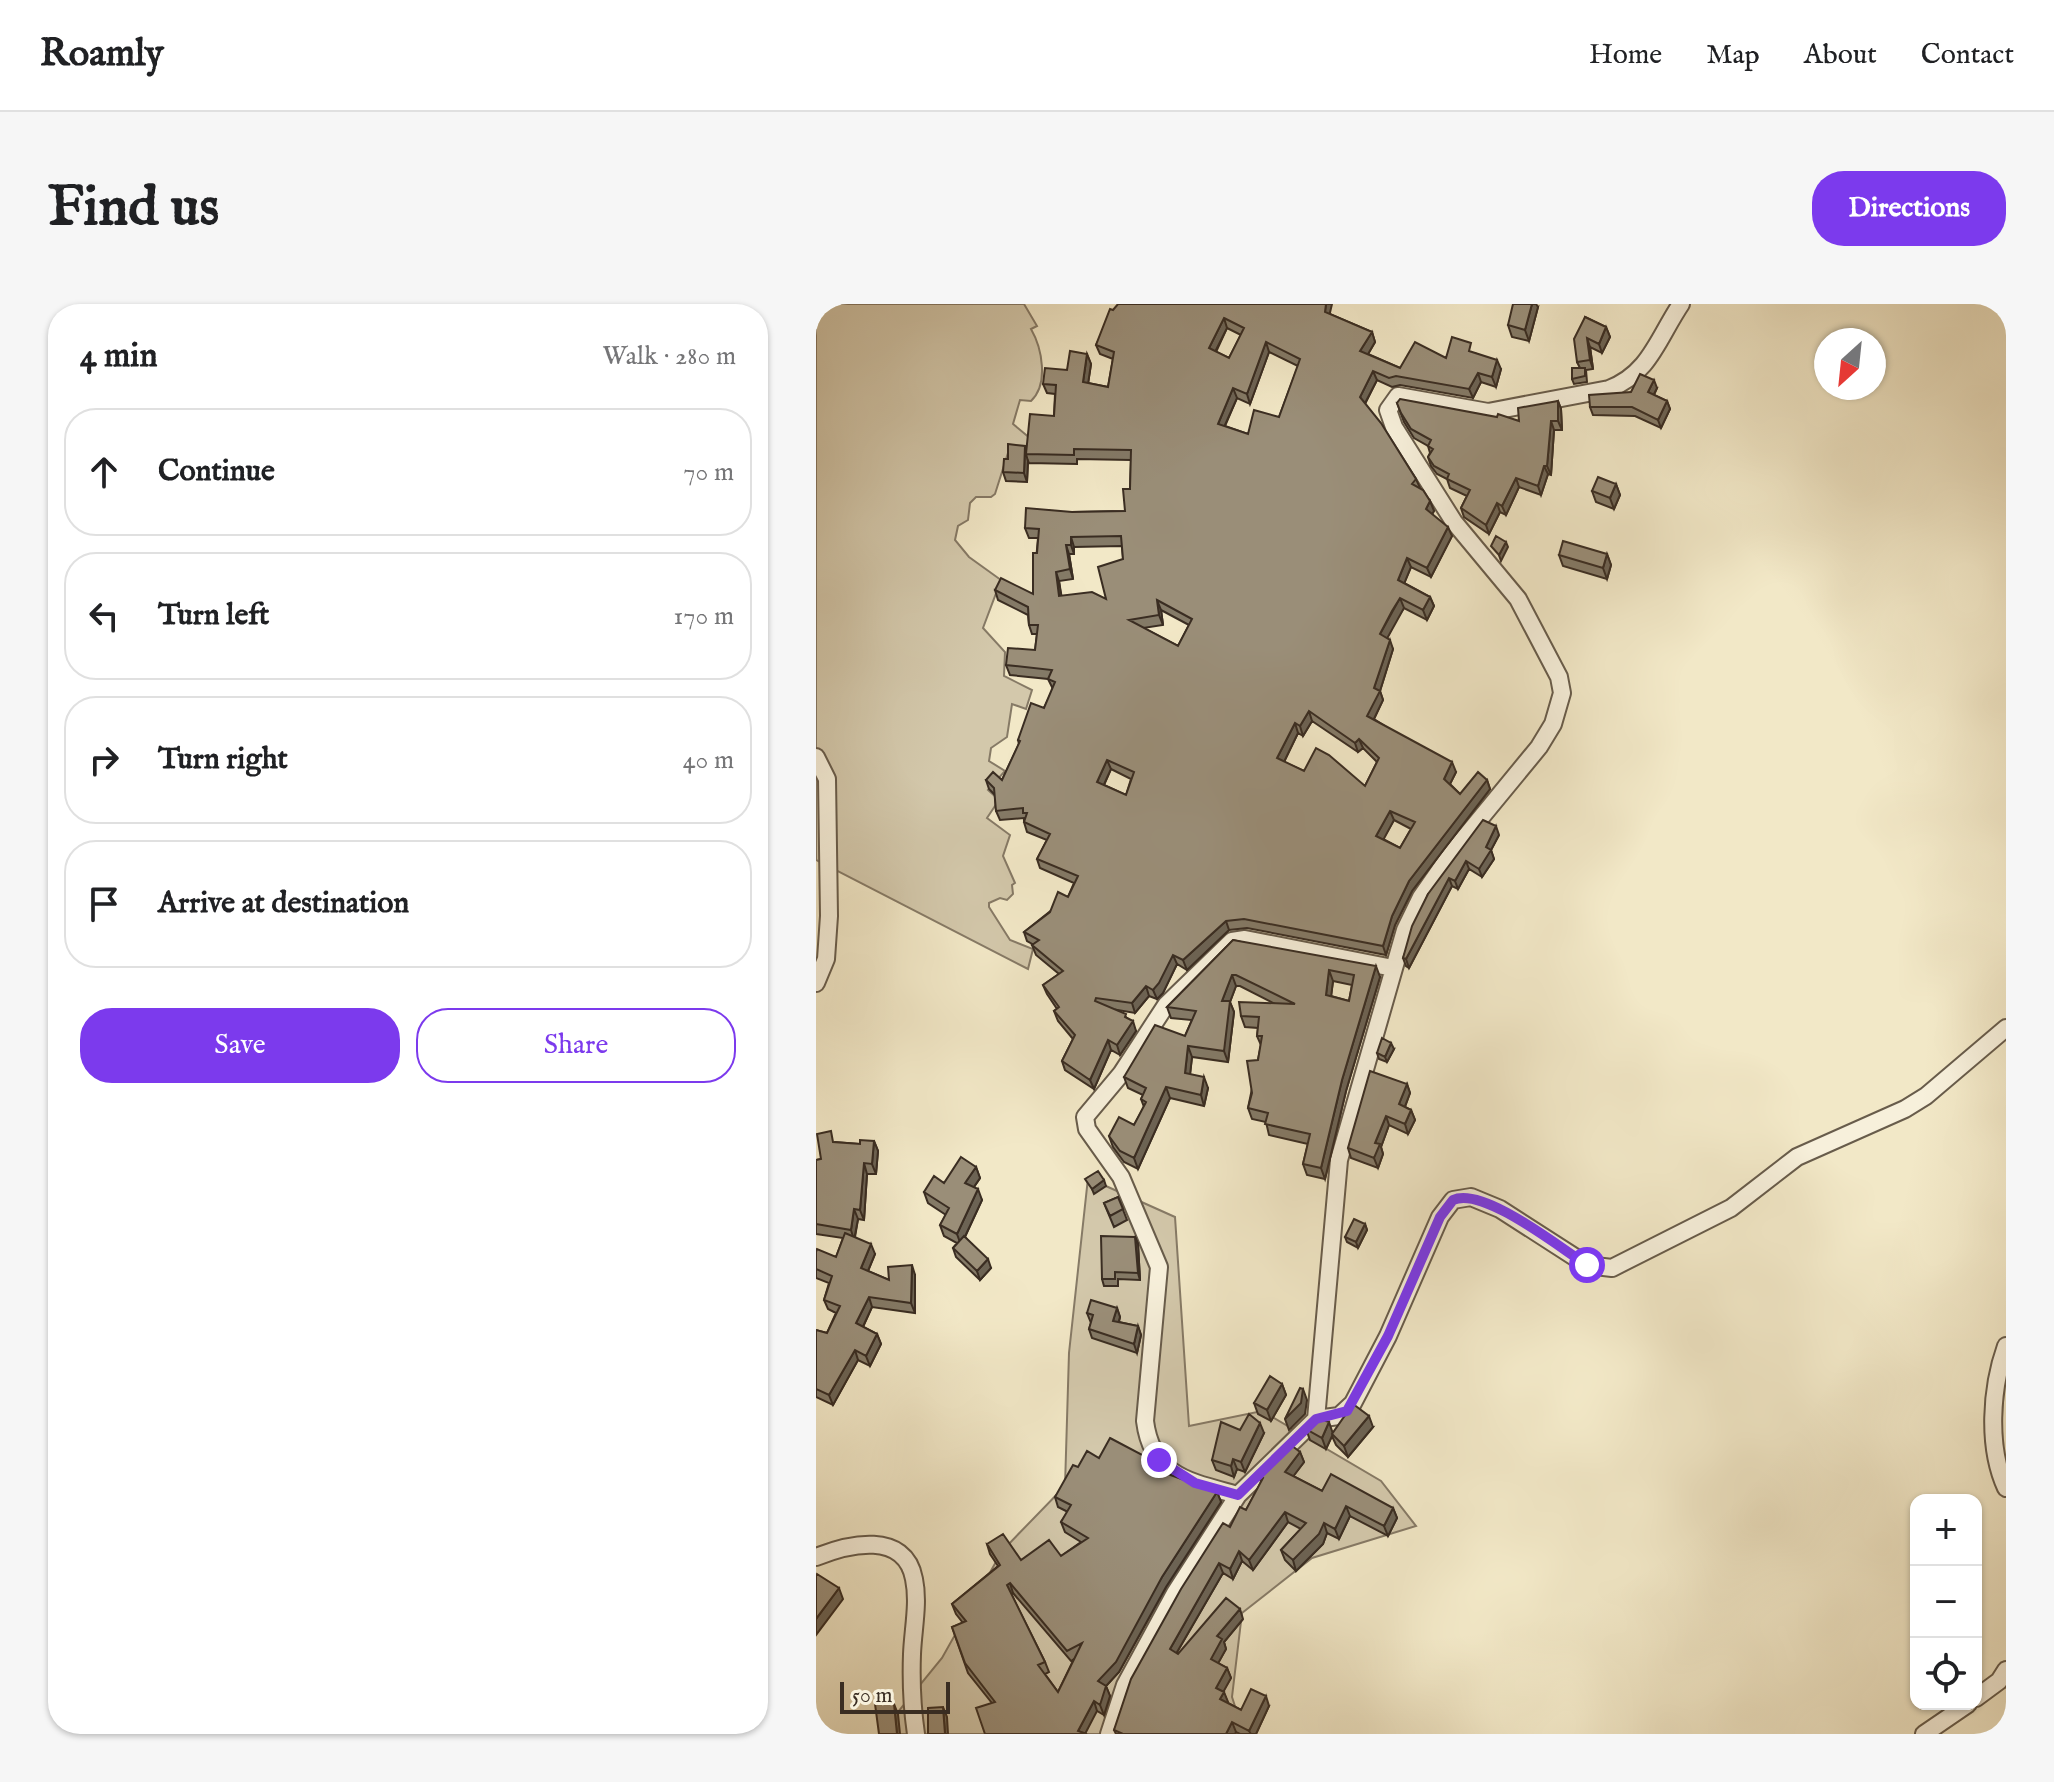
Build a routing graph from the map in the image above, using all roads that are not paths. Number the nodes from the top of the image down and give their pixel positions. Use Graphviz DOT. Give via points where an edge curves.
graph roads {
  1 [pos="1681,304"];
  2 [pos="816,757"];
  3 [pos="1393,968"];
  4 [pos="816,983"];
  5 [pos="2006,1028"];
  6 [pos="2006,1346"];
  7 [pos="1316,1419"];
  8 [pos="2006,1488"];
  9 [pos="1238,1495"];
  10 [pos="816,1557"];
  11 [pos="2006,1670"];
  12 [pos="1982,1694"];
  13 [pos="1959,1710"];
  14 [pos="916,1734"];
  15 [pos="1109,1734"];
  16 [pos="1924,1734"];
  1 -- 3 [label="street" via="1647,365 1626,383 1488,412 1398,396 1388,410 1454,522 1518,599 1559,677 1562,693 1539,747 1421,897"];
  2 -- 4 [label="street" via="827,779 829,916 826,959"];
  3 -- 7 [label="street" via="1339,1160"];
  3 -- 9 [label="street" via="1245,939 1232,941 1166,1005 1085,1117 1087,1129 1121,1177 1159,1267 1145,1421 1148,1446 1175,1473"];
  5 -- 7 [label="street" via="1905,1109 1797,1157 1731,1208 1612,1268 1587,1265 1500,1209 1471,1197 1453,1200 1440,1217 1353,1403 1339,1416"];
  6 -- 8 [label="street" via="1994,1397 1999,1473"];
  7 -- 9 [label="street"];
  9 -- 15 [label="street" via="1175,1593 1125,1685"];
  10 -- 14 [label="street" via="846,1545 871,1543 905,1559 914,1577 911,1691"];
  11 -- 12 [label="street"];
  13 -- 16 [label="street"];
}
